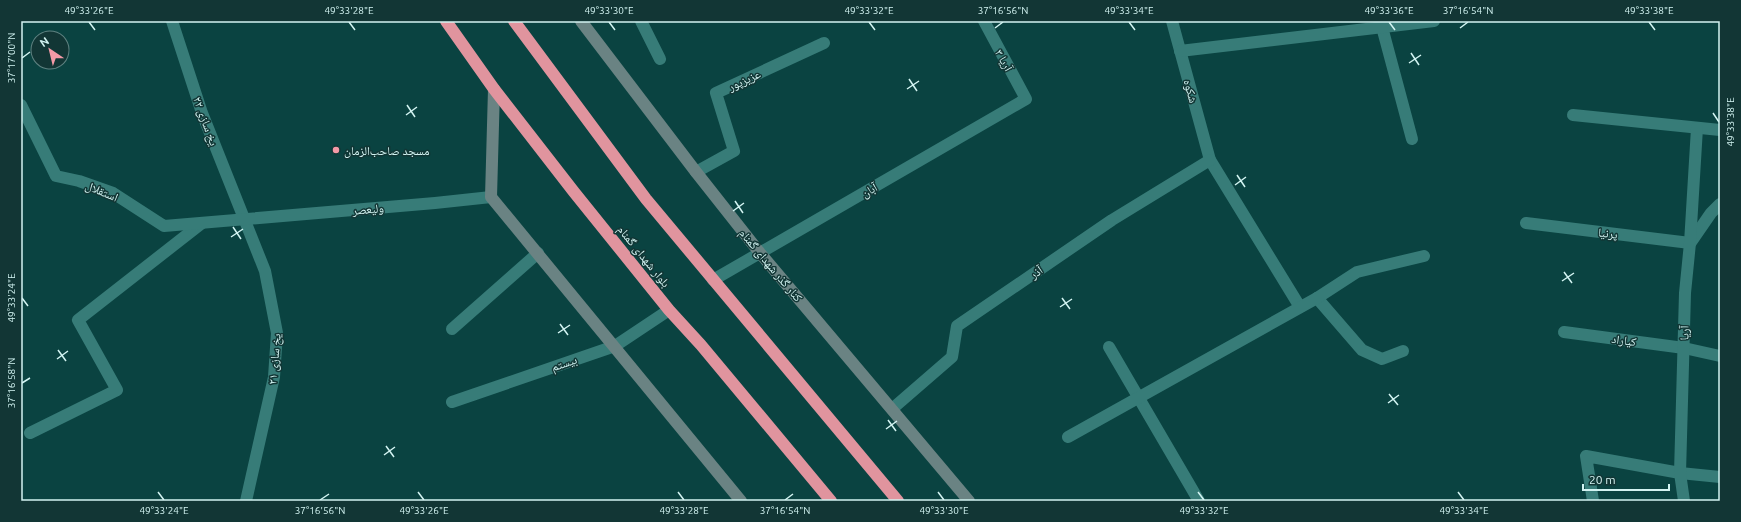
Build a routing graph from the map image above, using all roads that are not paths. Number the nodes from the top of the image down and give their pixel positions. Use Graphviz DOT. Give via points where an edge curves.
graph roads {
  1 [pos="172,21"];
  2 [pos="446,21"];
  3 [pos="514,21"];
  4 [pos="581,21"];
  5 [pos="642,21"];
  6 [pos="984,21"];
  7 [pos="1172,21"];
  8 [pos="1434,21"];
  9 [pos="1382,27"];
  10 [pos="824,42"];
  11 [pos="1180,51"];
  12 [pos="660,59"];
  13 [pos="494,89"];
  14 [pos="1026,99"];
  15 [pos="21,105"];
  16 [pos="1573,115"];
  17 [pos="1697,128"];
  18 [pos="1720,130"];
  19 [pos="1412,139"];
  20 [pos="1210,160"];
  21 [pos="696,172"];
  22 [pos="491,197"];
  23 [pos="1720,204"];
  24 [pos="244,220"];
  25 [pos="202,223"];
  26 [pos="1526,223"];
  27 [pos="1690,243"];
  28 [pos="760,253"];
  29 [pos="538,254"];
  30 [pos="1424,256"];
  31 [pos="713,280"];
  32 [pos="1317,298"];
  33 [pos="1300,308"];
  34 [pos="669,310"];
  35 [pos="452,329"];
  36 [pos="1564,332"];
  37 [pos="615,346"];
  38 [pos="1110,347"];
  39 [pos="1684,348"];
  40 [pos="1403,351"];
  41 [pos="1720,356"];
  42 [pos="1138,397"];
  43 [pos="452,402"];
  44 [pos="892,410"];
  45 [pos="30,433"];
  46 [pos="1068,437"];
  47 [pos="1680,472"];
  48 [pos="1720,477"];
  49 [pos="246,501"];
  50 [pos="742,501"];
  51 [pos="831,501"];
  52 [pos="898,501"];
  53 [pos="969,501"];
  54 [pos="1199,501"];
  55 [pos="1593,501"];
  56 [pos="1684,501"];
  1 -- 24 [label="street, یخ سازی ۲۲" via="202,113"];
  2 -- 13 [label="highway, بلوار شهدای گمنام"];
  3 -- 31 [label="highway" via="646,199"];
  4 -- 21 [label="street, کنار گذر شهدای گمنام"];
  5 -- 12 [label="street"];
  6 -- 14 [label="street, آریا ۳"];
  7 -- 11 [label="street, شکوه"];
  8 -- 9 [label="street"];
  9 -- 11 [label="street"];
  9 -- 19 [label="street"];
  10 -- 21 [label="street, عزیزپور" via="716,93 734,151"];
  11 -- 20 [label="street, شکوه"];
  13 -- 22 [label="street"];
  13 -- 34 [label="highway, بلوار شهدای گمنام"];
  14 -- 28 [label="street, آبان"];
  15 -- 25 [label="street, استقلال" via="56,176 114,193 164,226"];
  16 -- 17 [label="street"];
  17 -- 18 [label="street"];
  17 -- 27 [label="street"];
  20 -- 33 [label="street, شکوه"];
  20 -- 44 [label="street, آذر" via="1112,220 957,326 952,357"];
  21 -- 28 [label="street, کنار گذر شهدای گمنام"];
  22 -- 24 [label="street, ولیعصر"];
  22 -- 29 [label="street"];
  23 -- 27 [label="street, آریا"];
  24 -- 25 [label="street, استقلال"];
  24 -- 49 [label="street, یخ سازی ۲۱" via="265,272 278,333 274,377"];
  25 -- 45 [label="street" via="78,320 117,390"];
  26 -- 27 [label="street, پرنیا"];
  27 -- 39 [label="street, آریا" via="1685,293"];
  28 -- 31 [label="street, آبان"];
  28 -- 44 [label="street, کنار گذر شهدای گمنام"];
  29 -- 35 [label="street"];
  29 -- 37 [label="street"];
  30 -- 32 [label="street" via="1357,272"];
  31 -- 52 [label="highway"];
  32 -- 33 [label="street"];
  32 -- 40 [label="street" via="1362,350 1382,359"];
  33 -- 42 [label="street"];
  34 -- 37 [label="street, بیستم"];
  34 -- 51 [label="highway, بلوار شهدای گمنام"];
  36 -- 39 [label="street, کیاراد"];
  37 -- 43 [label="street, بیستم"];
  37 -- 50 [label="street"];
  38 -- 42 [label="street"];
  39 -- 41 [label="street, کیاراد"];
  39 -- 47 [label="street, آریا"];
  42 -- 46 [label="street"];
  42 -- 54 [label="street"];
  44 -- 53 [label="street, کنار گذر شهدای گمنام"];
  47 -- 48 [label="street"];
  47 -- 55 [label="street" via="1586,456"];
  47 -- 56 [label="street"];
}
